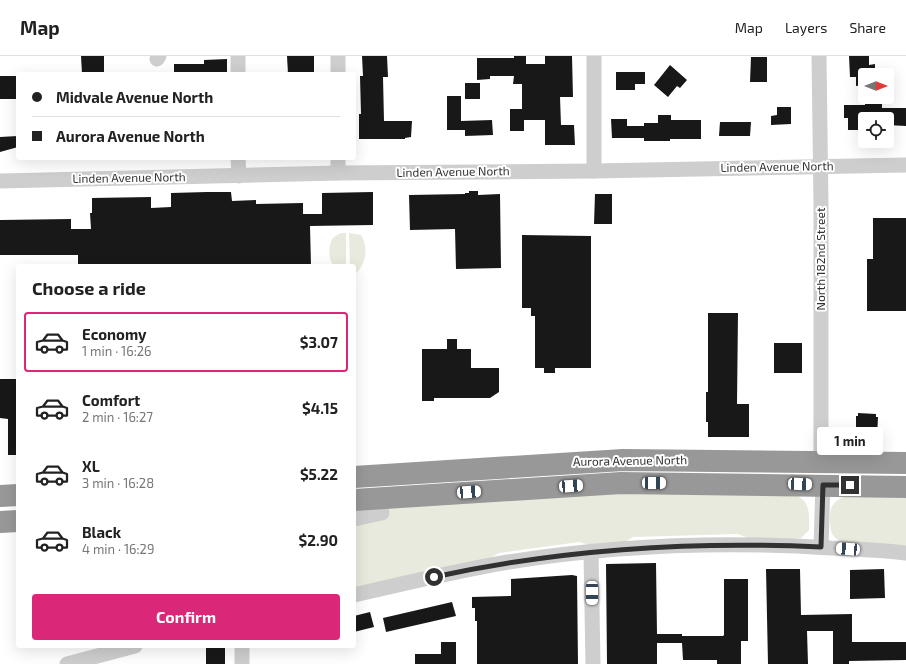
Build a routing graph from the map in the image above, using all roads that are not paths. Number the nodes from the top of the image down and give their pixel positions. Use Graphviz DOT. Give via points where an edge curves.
graph roads {
  1 [pos="238,56"];
  2 [pos="338,56"];
  3 [pos="594,56"];
  4 [pos="819,56"];
  5 [pos="238,72"];
  6 [pos="338,72"];
  7 [pos="238,160"];
  8 [pos="338,165"];
  9 [pos="906,165"];
  10 [pos="821,166"];
  11 [pos="594,171"];
  12 [pos="239,176"];
  13 [pos="0,181"];
  14 [pos="821,462"];
  15 [pos="906,464"];
  16 [pos="356,476"];
  17 [pos="823,485"];
  18 [pos="906,487"];
  19 [pos="16,495"];
  20 [pos="0,496"];
  21 [pos="356,500"];
  22 [pos="382,513"];
  23 [pos="356,519"];
  24 [pos="16,521"];
  25 [pos="0,522"];
  26 [pos="821,547"];
  27 [pos="591,552"];
  28 [pos="906,553"];
  29 [pos="356,595"];
  30 [pos="127,648"];
  31 [pos="242,648"];
  32 [pos="67,664"];
  33 [pos="242,664"];
  34 [pos="593,664"];
  1 -- 5 [label="street"];
  2 -- 6 [label="street"];
  3 -- 11 [label="street"];
  4 -- 10 [label="street, North 182nd Street"];
  7 -- 12 [label="street"];
  8 -- 11 [label="street, Linden Avenue North"];
  8 -- 12 [label="street, Linden Avenue North"];
  9 -- 10 [label="street, Linden Avenue North"];
  10 -- 11 [label="street, Linden Avenue North"];
  10 -- 14 [label="street, North 182nd Street"];
  12 -- 13 [label="street, Linden Avenue North"];
  14 -- 15 [label="highway, Aurora Avenue North"];
  14 -- 16 [label="highway, Aurora Avenue North" via="623,460"];
  17 -- 18 [label="highway, Aurora Avenue North"];
  17 -- 21 [label="highway, Aurora Avenue North" via="621,483"];
  17 -- 26 [label="street"];
  19 -- 20 [label="highway"];
  22 -- 23 [label="street"];
  24 -- 25 [label="highway"];
  26 -- 27 [label="street" via="702,545"];
  26 -- 28 [label="street"];
  27 -- 29 [label="street" via="493,565"];
  27 -- 34 [label="street"];
  30 -- 32 [label="street"];
  31 -- 33 [label="street"];
}
